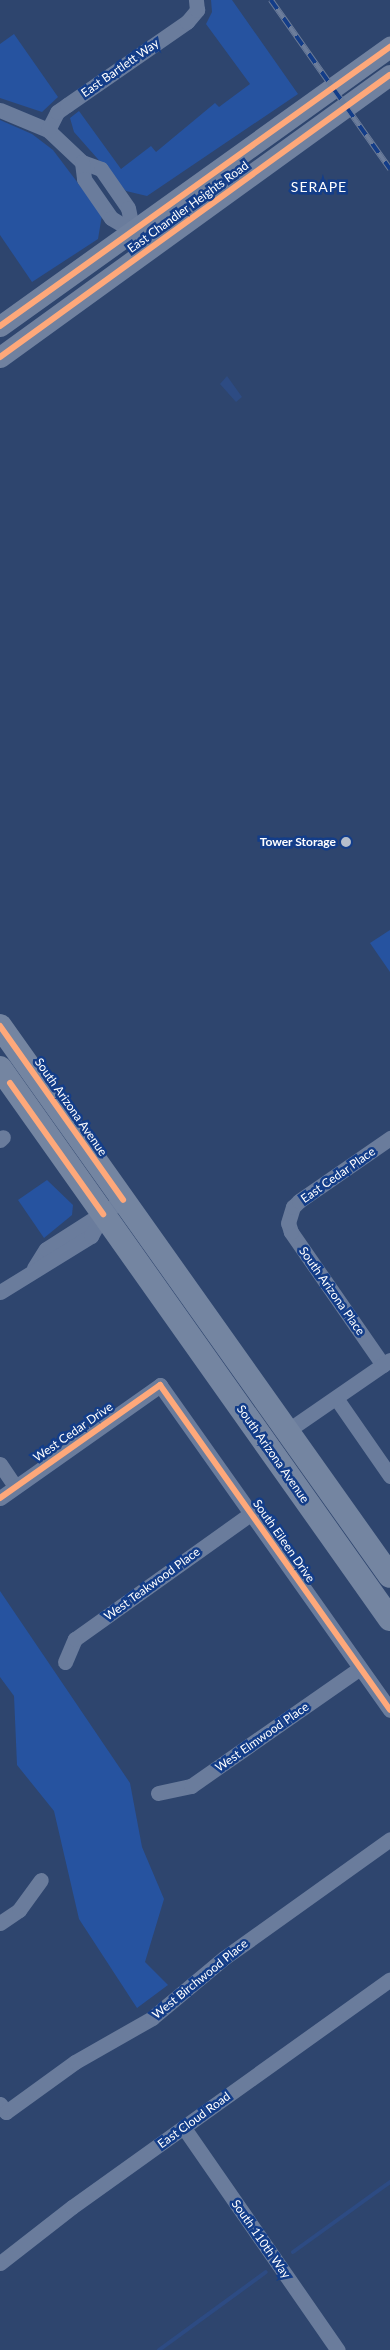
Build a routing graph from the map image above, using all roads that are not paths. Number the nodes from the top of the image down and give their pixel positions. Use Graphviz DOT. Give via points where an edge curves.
graph roads {
  1 [pos="197,5"];
  2 [pos="388,53"];
  3 [pos="390,75"];
  4 [pos="0,110"];
  5 [pos="48,130"];
  6 [pos="133,231"];
  7 [pos="0,326"];
  8 [pos="0,357"];
  9 [pos="0,1026"];
  10 [pos="0,1068"];
  11 [pos="390,1138"];
  12 [pos="123,1200"];
  13 [pos="103,1214"];
  14 [pos="290,1215"];
  15 [pos="0,1292"];
  16 [pos="387,1362"];
  17 [pos="160,1385"];
  18 [pos="336,1398"];
  19 [pos="287,1431"];
  20 [pos="0,1464"];
  21 [pos="390,1476"];
  22 [pos="15,1486"];
  23 [pos="0,1498"];
  24 [pos="250,1514"];
  25 [pos="390,1576"];
  26 [pos="390,1619"];
  27 [pos="65,1662"];
  28 [pos="360,1668"];
  29 [pos="390,1710"];
  30 [pos="158,1793"];
  31 [pos="390,1839"];
  32 [pos="41,1880"];
  33 [pos="0,1923"];
  34 [pos="390,1979"];
  35 [pos="3,2108"];
  36 [pos="184,2128"];
  37 [pos="0,2263"];
  38 [pos="338,2350"];
  1 -- 5 [label="street, East Bartlett Way" via="187,22 57,112"];
  2 -- 6 [label="main road, East Chandler Heights Road"];
  3 -- 8 [label="main road, East Chandler Heights Road"];
  4 -- 5 [label="street"];
  5 -- 6 [label="street" via="82,162 84,180 110,218"];
  6 -- 7 [label="main road, East Chandler Heights Road"];
  9 -- 12 [label="main road, South Arizona Avenue"];
  10 -- 13 [label="main road, South Arizona Avenue"];
  11 -- 14 [label="street, East Cedar Place" via="299,1201"];
  12 -- 13 [label="street"];
  12 -- 19 [label="main road, South Arizona Avenue"];
  13 -- 15 [label="street" via="81,1224 46,1249 34,1268"];
  13 -- 26 [label="main road, South Arizona Avenue"];
  14 -- 16 [label="street, South Arizona Place" via="290,1232"];
  16 -- 18 [label="street"];
  17 -- 22 [label="street, West Cedar Drive"];
  17 -- 24 [label="street, South Eileen Drive"];
  18 -- 19 [label="street"];
  18 -- 21 [label="street"];
  19 -- 25 [label="main road, South Arizona Avenue"];
  20 -- 22 [label="street"];
  22 -- 23 [label="street, West Cedar Drive"];
  24 -- 27 [label="street, West Teakwood Place" via="75,1639"];
  24 -- 28 [label="street, South Eileen Drive"];
  28 -- 29 [label="street, South Eileen Drive"];
  28 -- 30 [label="street, West Elmwood Place" via="192,1786"];
  31 -- 35 [label="street, West Birchwood Place" via="224,1958 152,2018"];
  32 -- 33 [label="street" via="19,1910"];
  34 -- 36 [label="street, East Cloud Road"];
  36 -- 37 [label="street, East Cloud Road"];
  36 -- 38 [label="street, South 110th Way"];
}
